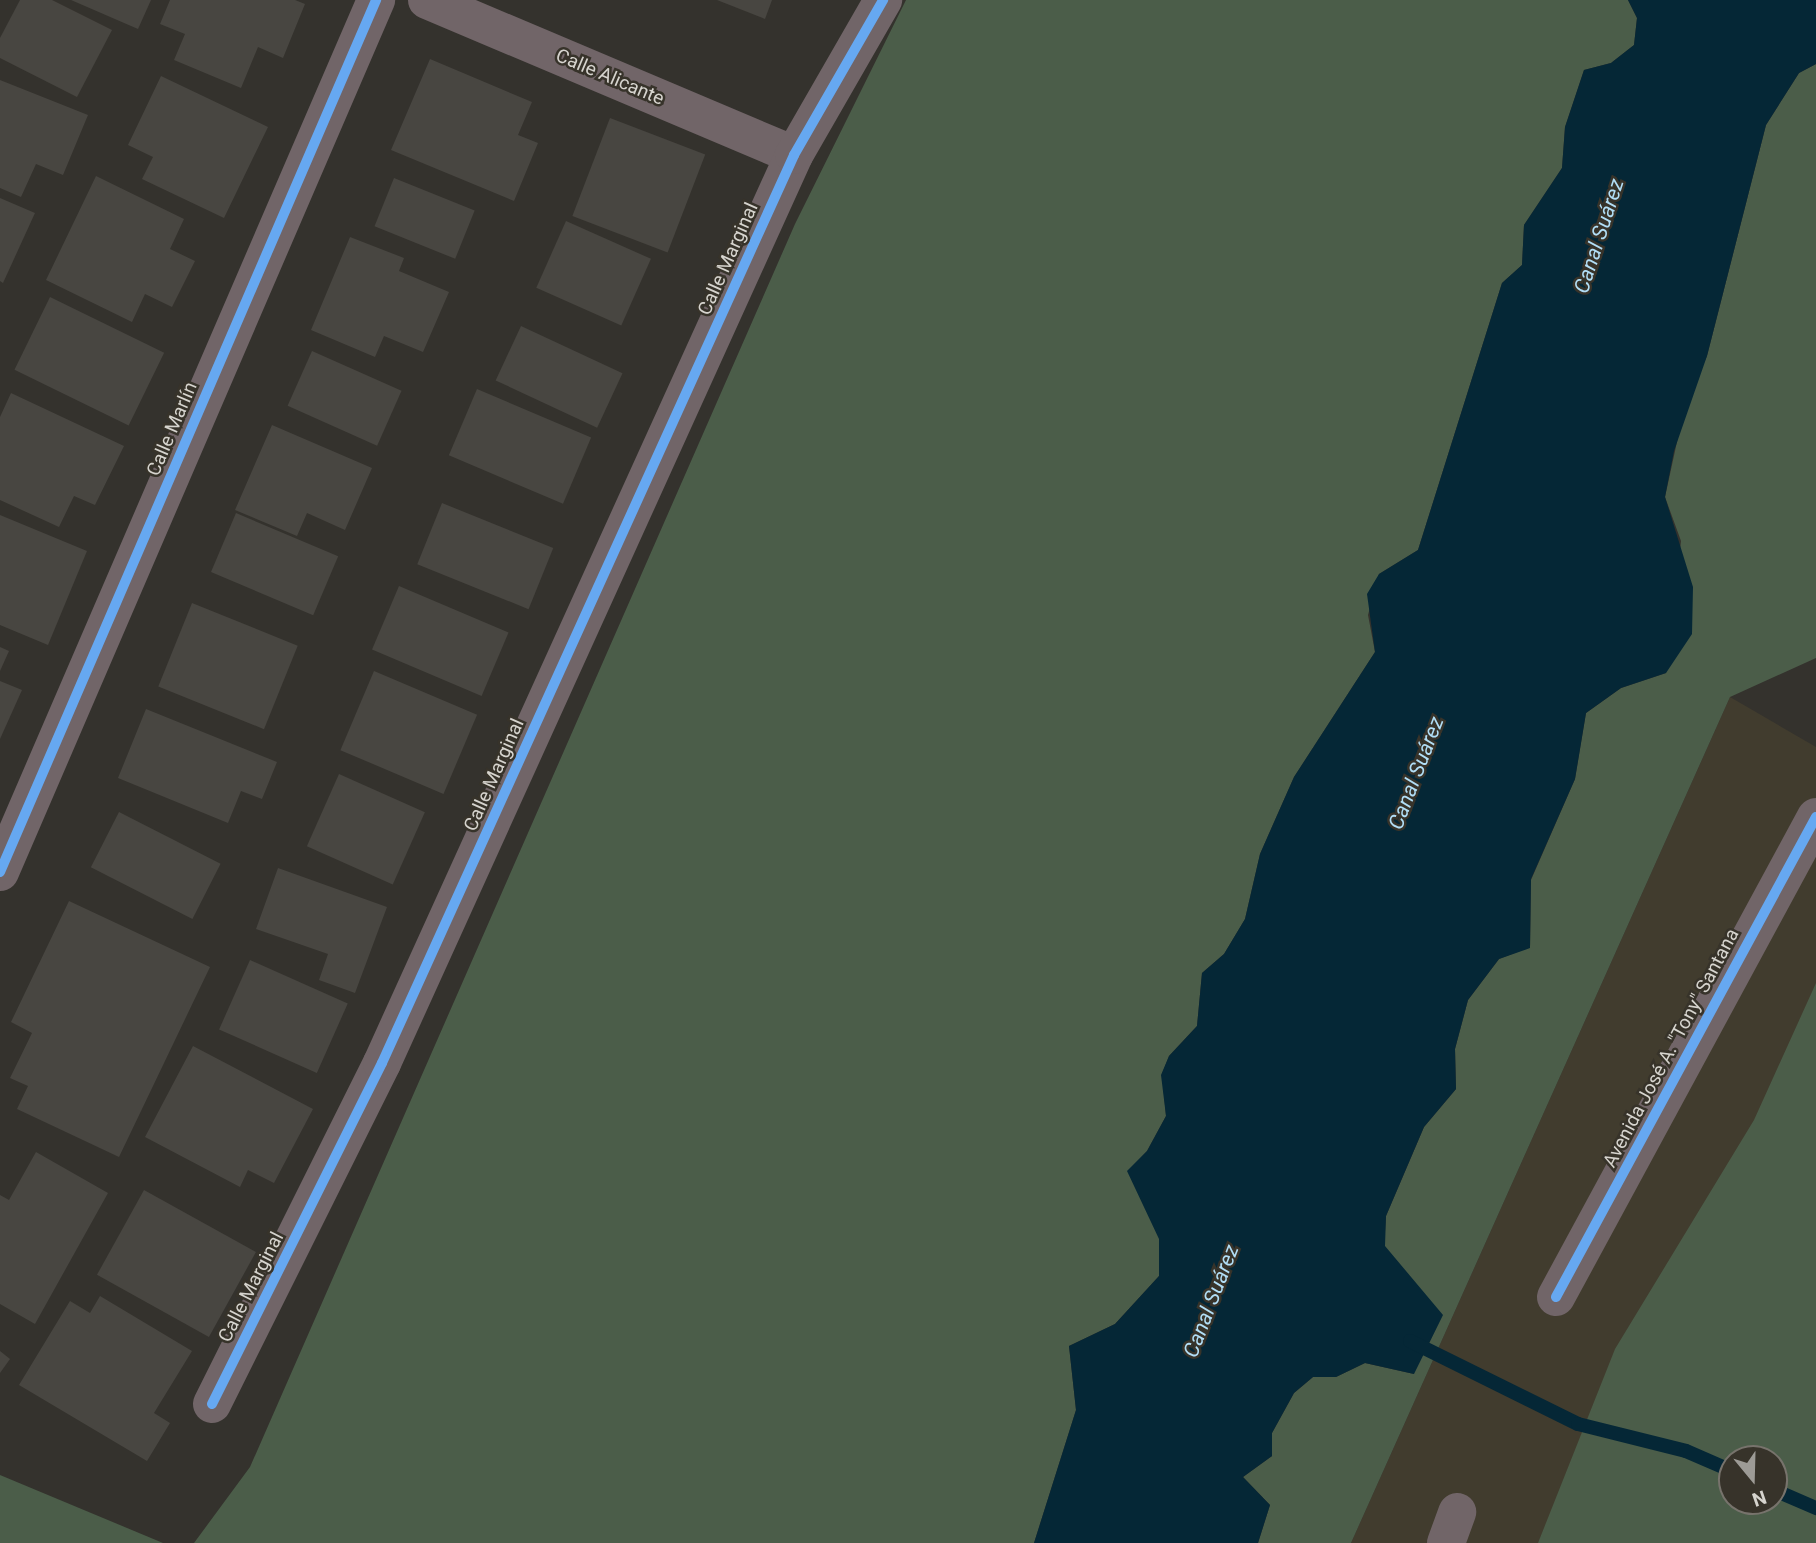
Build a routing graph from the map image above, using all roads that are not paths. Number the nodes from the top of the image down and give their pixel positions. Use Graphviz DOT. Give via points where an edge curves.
graph roads {
  1 [pos="376,0"];
  2 [pos="427,0"];
  3 [pos="883,0"];
  4 [pos="794,155"];
  5 [pos="1816,817"];
  6 [pos="0,872"];
  7 [pos="1556,1297"];
  8 [pos="212,1404"];
  1 -- 6 [label="street, Calle Marlín"];
  2 -- 4 [label="street, Calle Alicante"];
  3 -- 4 [label="street, Calle Marginal"];
  4 -- 8 [label="street, Calle Marginal" via="382,1063"];
  5 -- 7 [label="street, Avenida José A. \"Tony\" Santana"];
}
